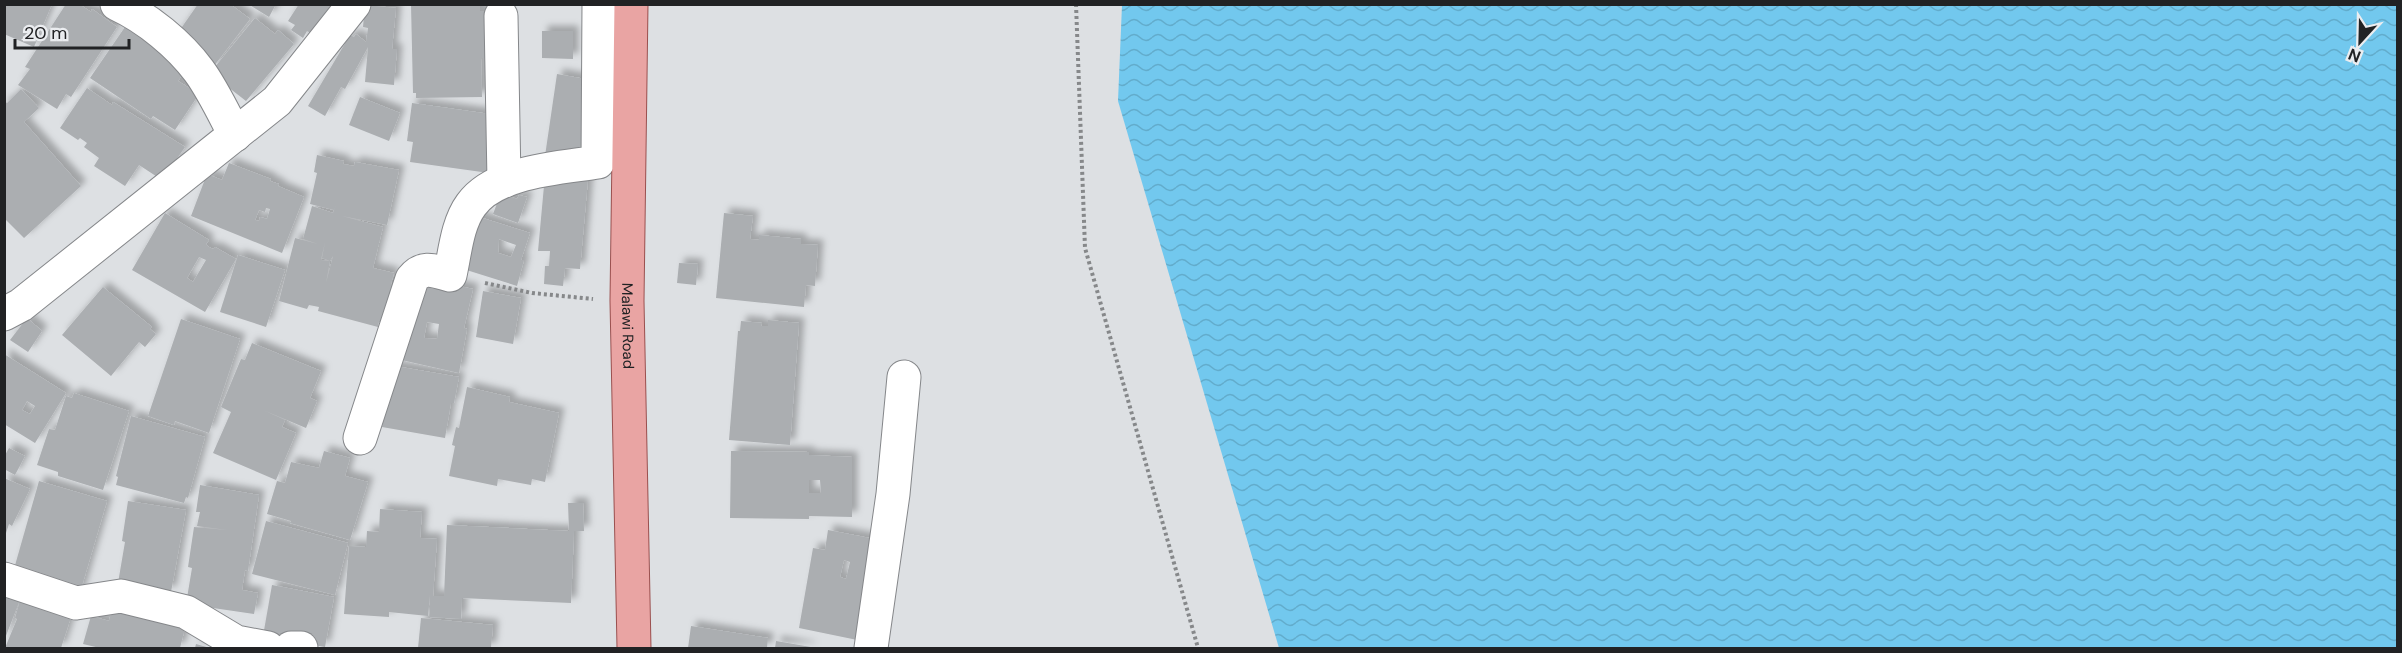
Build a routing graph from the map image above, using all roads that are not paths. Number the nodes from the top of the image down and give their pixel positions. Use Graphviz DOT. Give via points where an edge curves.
graph roads {
  1 [pos="117,4"];
  2 [pos="354,4"];
  3 [pos="599,4"];
  4 [pos="631,4"];
  5 [pos="501,16"];
  6 [pos="236,135"];
  7 [pos="504,181"];
  8 [pos="4,314"];
  9 [pos="904,378"];
  10 [pos="360,438"];
  11 [pos="4,579"];
  12 [pos="268,648"];
  13 [pos="291,648"];
  14 [pos="301,648"];
  15 [pos="634,648"];
  16 [pos="871,648"];
  1 -- 6 [label="street" via="173,43 199,71"];
  2 -- 6 [label="street" via="277,101"];
  3 -- 7 [label="street" via="598,162"];
  4 -- 15 [label="main road, Malawi Road" via="627,301"];
  5 -- 7 [label="street"];
  6 -- 8 [label="street" via="21,306"];
  7 -- 10 [label="street" via="483,191 470,206 460,227 450,275 426,269 412,279"];
  9 -- 16 [label="street" via="893,494"];
  11 -- 12 [label="street" via="76,603 120,596 186,612 236,642"];
  13 -- 14 [label="street"];
}
